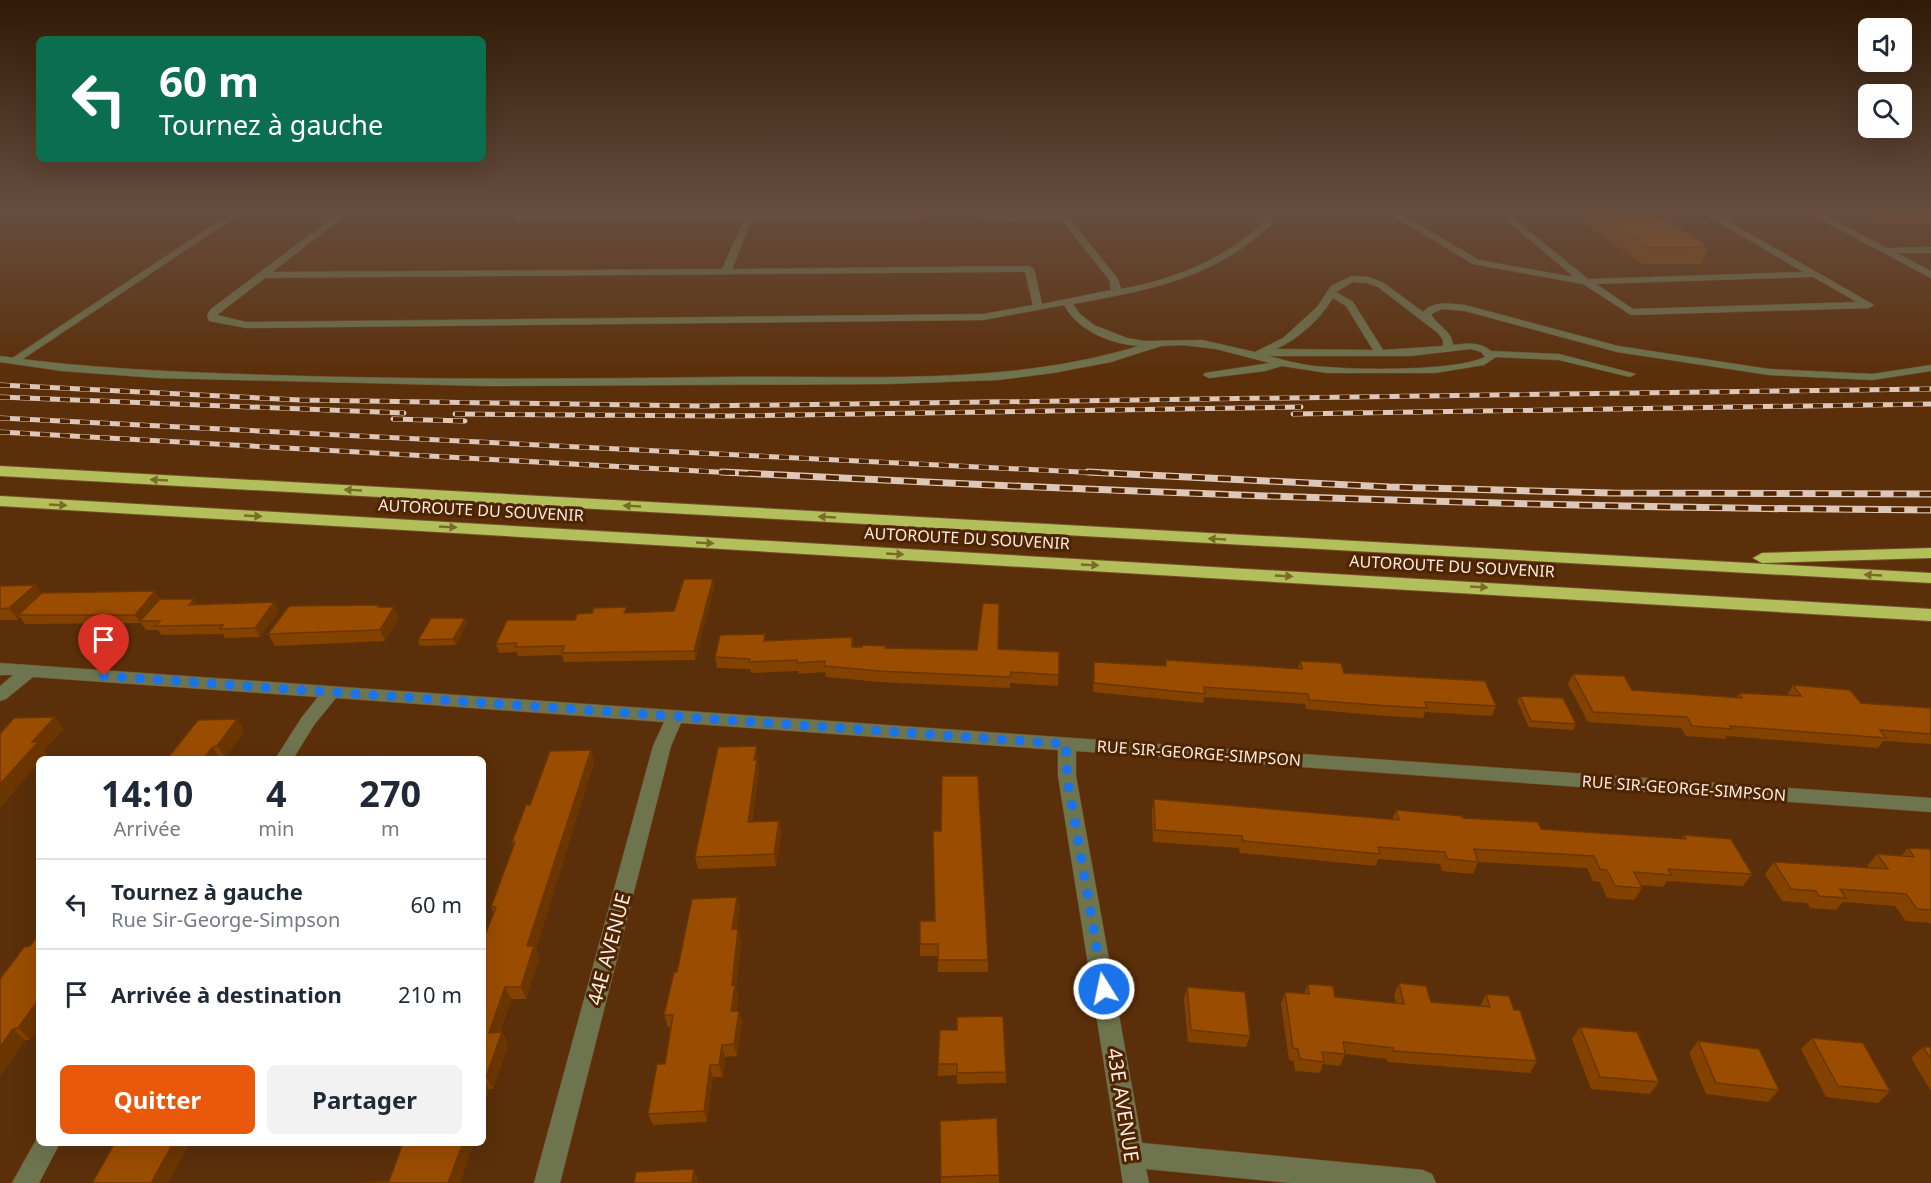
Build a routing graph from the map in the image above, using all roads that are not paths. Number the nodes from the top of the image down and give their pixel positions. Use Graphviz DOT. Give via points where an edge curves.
graph roads {
  1 [pos="159,264"];
  2 [pos="276,264"];
  3 [pos="729,264"];
  4 [pos="1102,264"];
  5 [pos="1212,264"];
  6 [pos="1488,264"];
  7 [pos="1564,264"];
  8 [pos="1796,264"];
  9 [pos="1910,264"];
  10 [pos="726,271"];
  11 [pos="1813,274"];
  12 [pos="262,275"];
  13 [pos="1931,275"];
  14 [pos="1115,280"];
  15 [pos="1586,282"];
  16 [pos="1147,287"];
  17 [pos="1331,293"];
  18 [pos="1107,295"];
  19 [pos="1067,301"];
  20 [pos="1038,306"];
  21 [pos="1431,324"];
  22 [pos="1161,343"];
  23 [pos="1448,348"];
  24 [pos="1380,353"];
  25 [pos="1255,354"];
  26 [pos="1490,354"];
  27 [pos="0,358"];
  28 [pos="13,361"];
  29 [pos="1281,362"];
  30 [pos="1931,368"];
  31 [pos="1630,374"];
  32 [pos="1209,375"];
  33 [pos="0,471"];
  34 [pos="0,501"];
  35 [pos="1931,554"];
  36 [pos="1632,561"];
  37 [pos="1931,578"];
  38 [pos="1931,615"];
  39 [pos="0,669"];
  40 [pos="29,671"];
  41 [pos="332,692"];
  42 [pos="0,695"];
  43 [pos="675,717"];
  44 [pos="1066,744"];
  45 [pos="286,756"];
  46 [pos="1931,805"];
  47 [pos="46,1146"];
  48 [pos="1132,1155"];
  49 [pos="25,1183"];
  50 [pos="547,1183"];
  51 [pos="1136,1183"];
  52 [pos="1423,1183"];
  1 -- 28 [label="street"];
  2 -- 12 [label="street"];
  3 -- 10 [label="street"];
  4 -- 14 [label="street"];
  5 -- 16 [label="street"];
  6 -- 15 [label="street"];
  7 -- 15 [label="street"];
  8 -- 11 [label="street"];
  9 -- 13 [label="street"];
  10 -- 12 [label="street"];
  10 -- 20 [label="street" via="1029,269"];
  11 -- 15 [label="street"];
  11 -- 15 [label="street" via="1869,305 1631,312"];
  12 -- 20 [label="street" via="215,311 213,320 246,325 983,317"];
  14 -- 16 [label="street" via="1132,288"];
  14 -- 18 [label="street" via="1116,291"];
  16 -- 18 [label="street"];
  17 -- 21 [label="street" via="1344,281 1369,280 1389,290"];
  17 -- 24 [label="street" via="1350,304"];
  17 -- 25 [label="street" via="1287,340"];
  18 -- 19 [label="street"];
  19 -- 20 [label="street"];
  19 -- 22 [label="street" via="1080,321 1104,333 1127,341"];
  21 -- 23 [label="street" via="1446,335"];
  21 -- 30 [label="street" via="1426,314 1431,309 1458,307 1583,341 1730,368 1853,377"];
  22 -- 25 [label="street" via="1200,343"];
  22 -- 28 [label="street" via="1050,373 923,381 386,383 117,372"];
  23 -- 24 [label="street"];
  23 -- 26 [label="street" via="1472,346"];
  24 -- 25 [label="street"];
  25 -- 29 [label="street"];
  26 -- 29 [label="street" via="1487,363 1465,368 1331,370"];
  26 -- 31 [label="street" via="1559,357"];
  27 -- 28 [label="street"];
  29 -- 32 [label="street" via="1265,368"];
  36 -- 33 [label="highway, AUTOROUTE DU SOUVENIR, one-way"];
  34 -- 38 [label="highway, AUTOROUTE DU SOUVENIR, one-way"];
  35 -- 36 [label="highway"];
  37 -- 36 [label="highway, AUTOROUTE DU SOUVENIR, one-way"];
  39 -- 40 [label="street, RUE SIR-GEORGE-SIMPSON"];
  40 -- 41 [label="street, RUE SIR-GEORGE-SIMPSON"];
  40 -- 42 [label="street"];
  41 -- 43 [label="street, RUE SIR-GEORGE-SIMPSON"];
  41 -- 45 [label="street"];
  43 -- 44 [label="street, RUE SIR-GEORGE-SIMPSON"];
  43 -- 50 [label="street, 44E AVENUE" via="662,746"];
  44 -- 46 [label="street, RUE SIR-GEORGE-SIMPSON"];
  44 -- 48 [label="street, 43E AVENUE" via="1067,777"];
  47 -- 49 [label="street"];
  48 -- 51 [label="street, 43E AVENUE"];
  48 -- 52 [label="street"];
}
